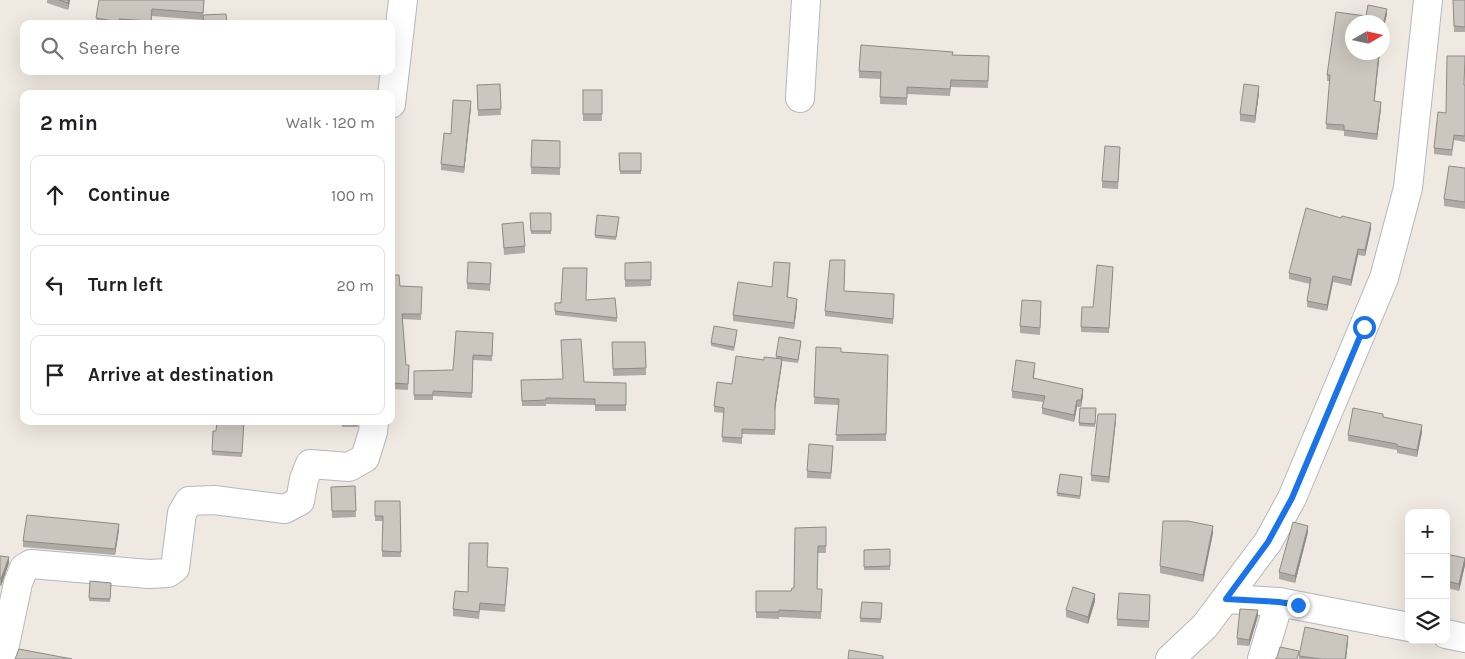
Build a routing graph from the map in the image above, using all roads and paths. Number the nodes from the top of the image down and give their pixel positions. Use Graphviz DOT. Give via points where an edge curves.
graph roads {
  1 [pos="403,0"];
  2 [pos="806,0"];
  3 [pos="1428,0"];
  4 [pos="395,69"];
  5 [pos="394,75"];
  6 [pos="393,90"];
  7 [pos="800,98"];
  8 [pos="374,425"];
  9 [pos="1226,599"];
  10 [pos="1279,602"];
  11 [pos="1405,626"];
  12 [pos="1450,635"];
  13 [pos="1465,638"];
  14 [pos="2,659"];
  15 [pos="1170,659"];
  16 [pos="1262,659"];
  1 -- 4 [label="street"];
  2 -- 7 [label="street"];
  3 -- 9 [label="street" via="1408,188 1384,278 1292,498 1268,542"];
  5 -- 6 [label="street"];
  8 -- 14 [label="street" via="365,458 349,467 310,464 300,501 285,509 214,500 189,501 182,513 175,568 168,573 141,574 31,564 24,568"];
  9 -- 10 [label="street"];
  9 -- 15 [label="street" via="1205,626"];
  10 -- 11 [label="street"];
  10 -- 16 [label="street"];
  12 -- 13 [label="street"];
}
